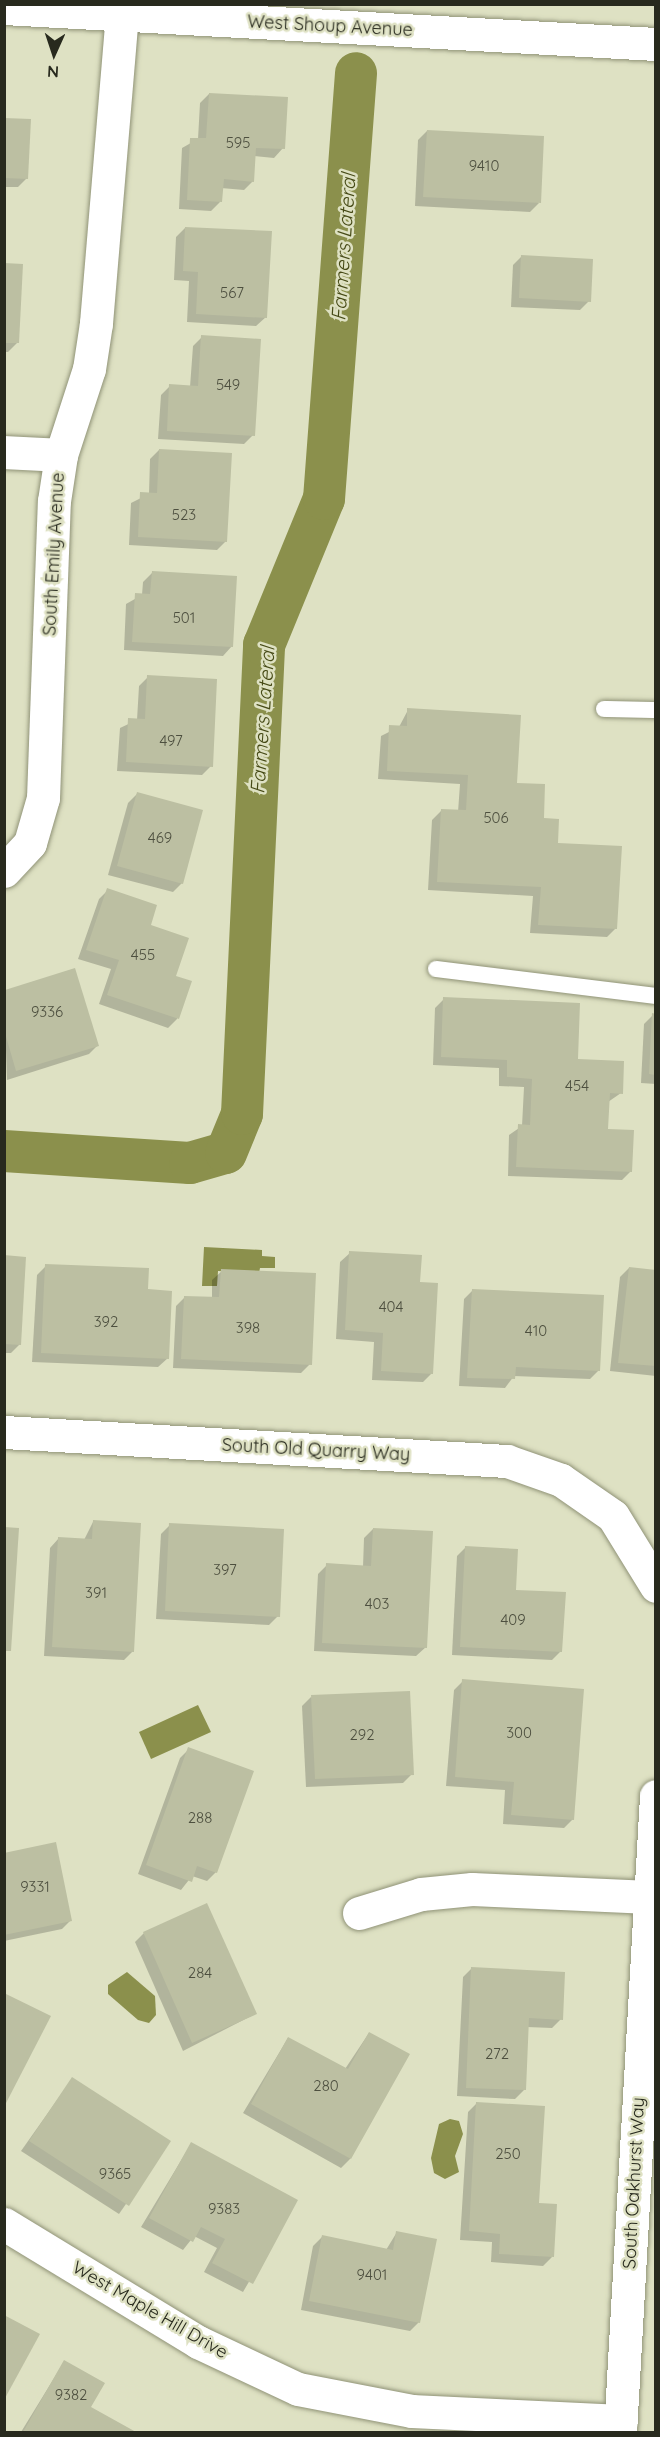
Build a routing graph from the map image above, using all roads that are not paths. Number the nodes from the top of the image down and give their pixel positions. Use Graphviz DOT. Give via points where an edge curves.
graph roads {
  1 [pos="4,8"];
  2 [pos="49,8"];
  3 [pos="122,14"];
  4 [pos="656,44"];
  5 [pos="4,452"];
  6 [pos="61,455"];
  7 [pos="604,709"];
  8 [pos="656,710"];
  9 [pos="4,871"];
  10 [pos="436,969"];
  11 [pos="656,996"];
  12 [pos="4,1432"];
  13 [pos="656,1586"];
  14 [pos="656,1796"];
  15 [pos="650,1897"];
  16 [pos="359,1913"];
  17 [pos="4,2224"];
  18 [pos="621,2427"];
  1 -- 2 [label="street, West Shoup Avenue"];
  2 -- 3 [label="street, West Shoup Avenue"];
  3 -- 4 [label="street, West Shoup Avenue"];
  3 -- 6 [label="street, South Emily Avenue" via="96,322 89,369"];
  5 -- 6 [label="street"];
  6 -- 9 [label="street, South Emily Avenue" via="43,798 30,843"];
  7 -- 8 [label="lane"];
  10 -- 11 [label="lane"];
  12 -- 13 [label="street, South Old Quarry Way" via="507,1461 561,1480 614,1516"];
  14 -- 15 [label="street, South Oakhurst Way"];
  15 -- 16 [label="street" via="472,1889 421,1894"];
  15 -- 18 [label="street, South Oakhurst Way"];
  17 -- 18 [label="street, West Maple Hill Drive" via="198,2342 298,2389 412,2411"];
}
